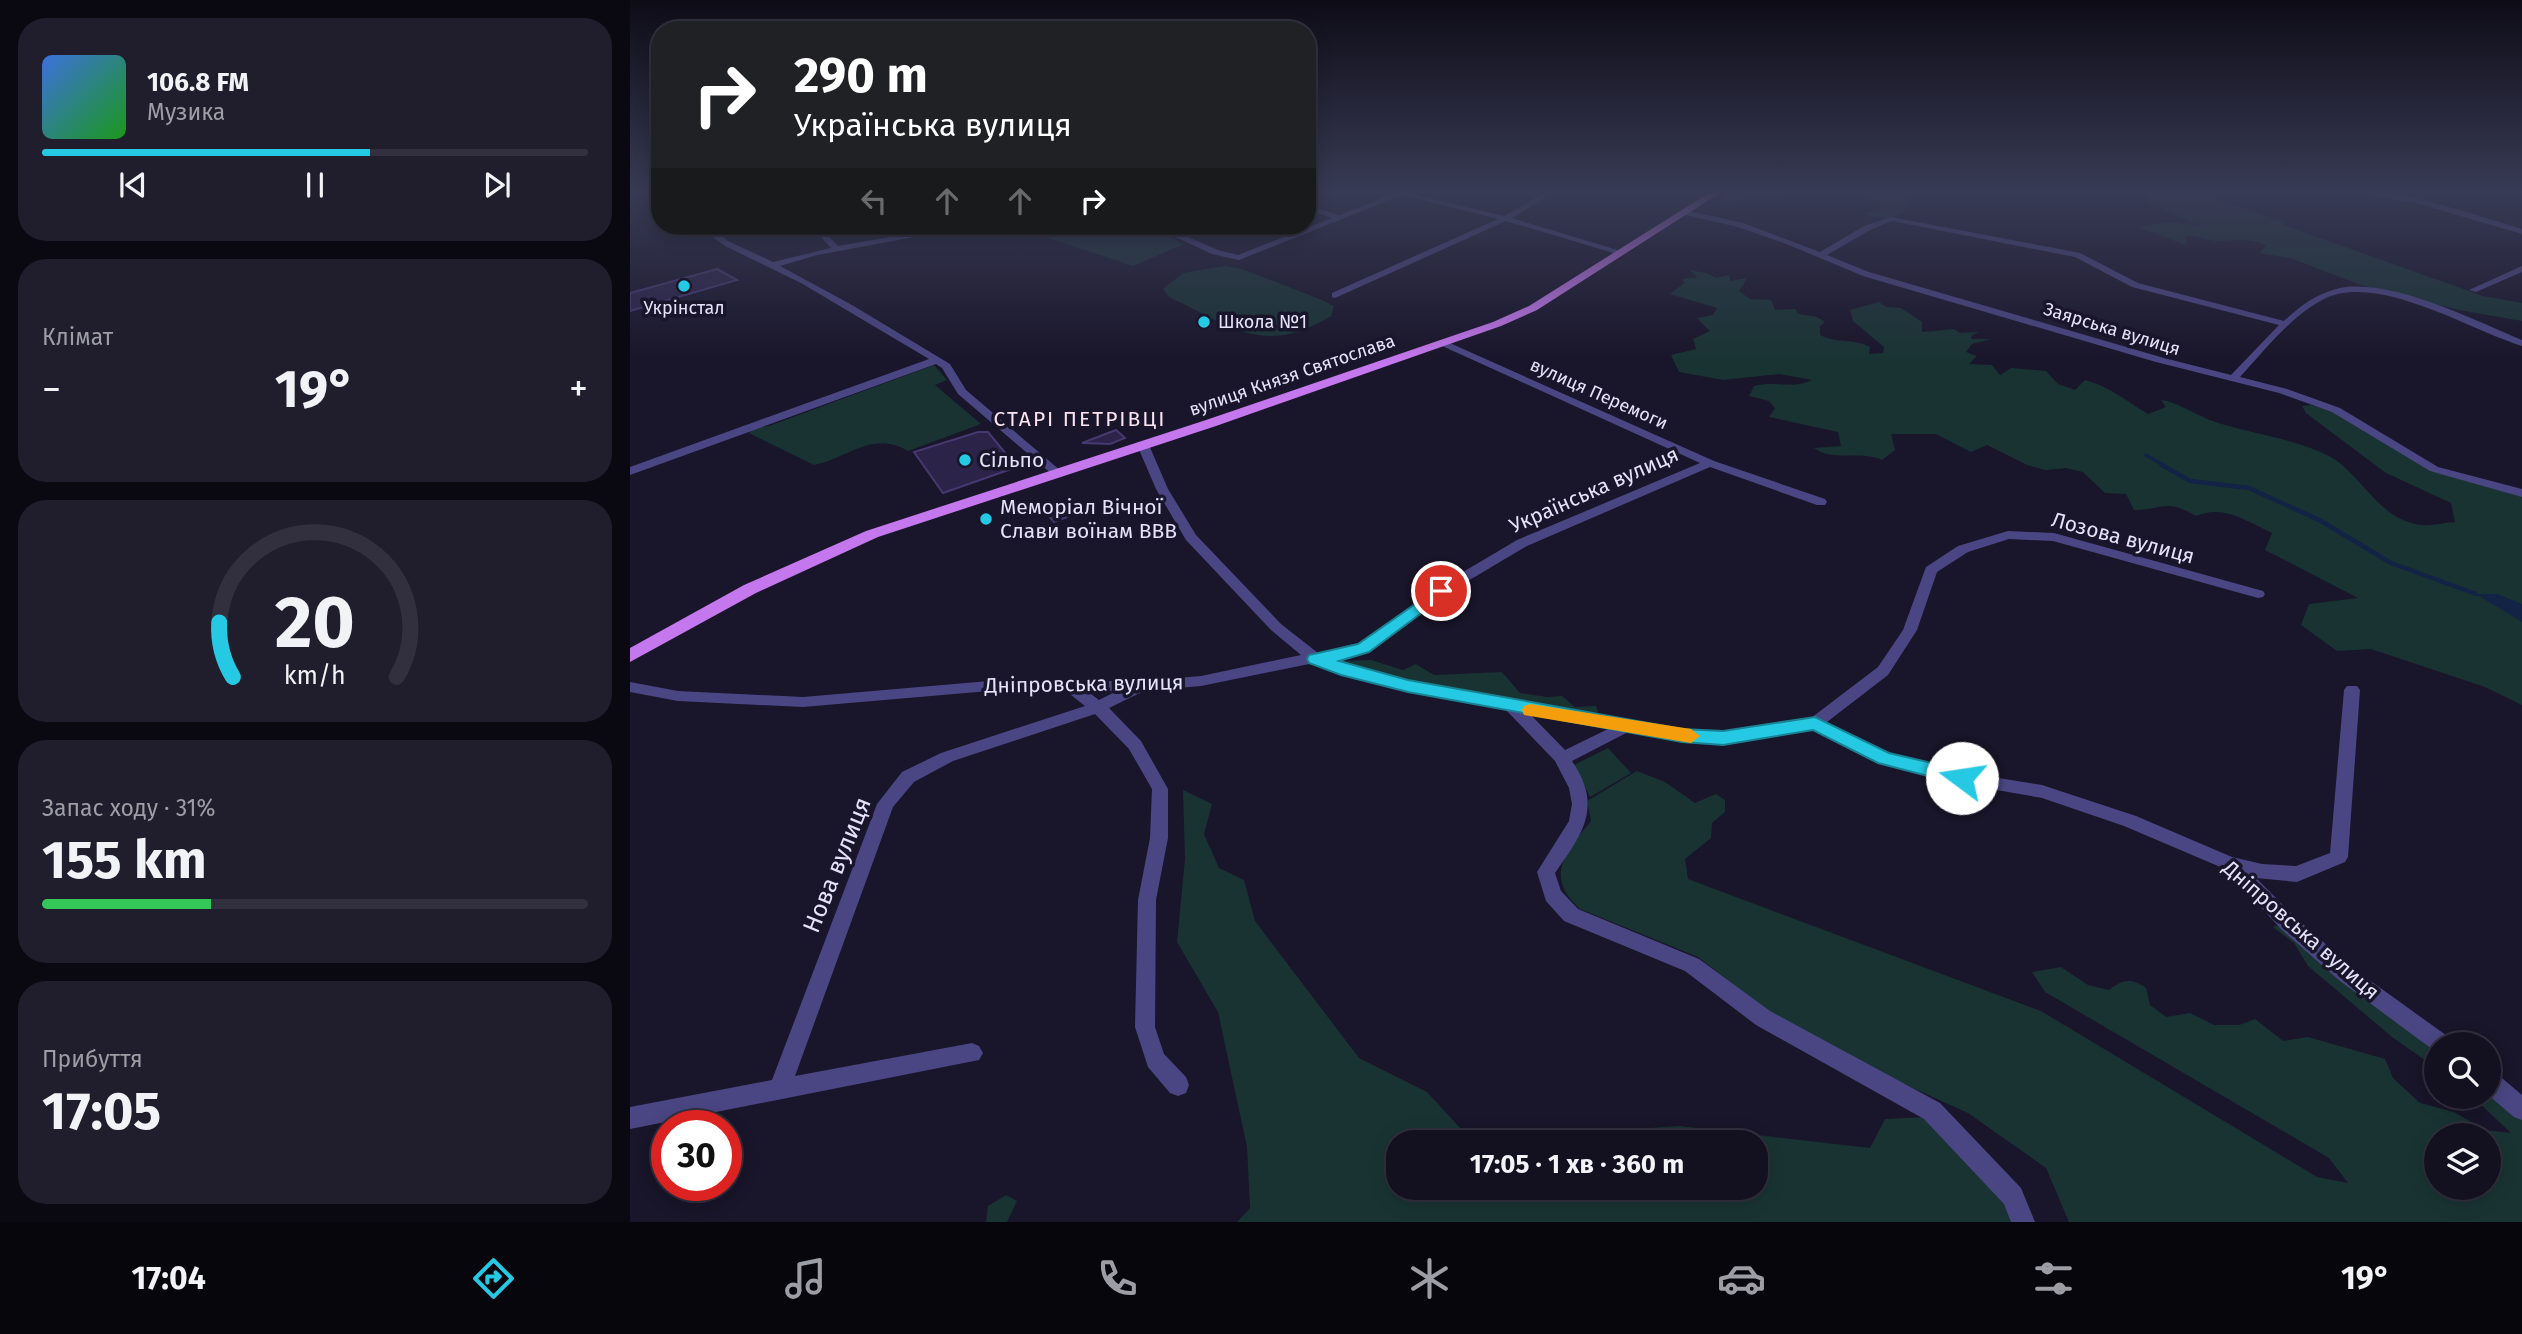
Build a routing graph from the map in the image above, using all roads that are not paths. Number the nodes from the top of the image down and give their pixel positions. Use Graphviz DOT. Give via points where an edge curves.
graph roads {
  1 [pos="736,248"];
  2 [pos="847,248"];
  3 [pos="1206,248"];
  4 [pos="1263,248"];
  5 [pos="1439,248"];
  6 [pos="1609,248"];
  7 [pos="1625,248"];
  8 [pos="1799,248"];
  9 [pos="1833,248"];
  10 [pos="2041,248"];
  11 [pos="836,250"];
  12 [pos="1620,251"];
  13 [pos="1819,256"];
  14 [pos="773,265"];
  15 [pos="2522,269"];
  16 [pos="2473,290"];
  17 [pos="1335,295"];
  18 [pos="2286,324"];
  19 [pos="1443,343"];
  20 [pos="2522,343"];
  21 [pos="937,360"];
  22 [pos="2234,377"];
  23 [pos="1143,444"];
  24 [pos="1710,463"];
  25 [pos="630,471"];
  26 [pos="1057,473"];
  27 [pos="2522,493"];
  28 [pos="1821,502"];
  29 [pos="2258,594"];
  30 [pos="630,656"];
  31 [pos="1315,659"];
  32 [pos="1066,684"];
  33 [pos="1141,686"];
  34 [pos="630,687"];
  35 [pos="2352,690"];
  36 [pos="1098,707"];
  37 [pos="1512,707"];
  38 [pos="1815,723"];
  39 [pos="1625,727"];
  40 [pos="1564,758"];
  41 [pos="2231,864"];
  42 [pos="2425,1032"];
  43 [pos="972,1053"];
  44 [pos="1178,1085"];
  45 [pos="780,1088"];
  46 [pos="2501,1092"];
  47 [pos="2522,1109"];
  48 [pos="630,1118"];
  49 [pos="2023,1222"];
  1 -- 14 [label="street"];
  2 -- 11 [label="street"];
  3 -- 4 [label="street" via="1239,258"];
  5 -- 17 [label="street"];
  6 -- 12 [label="street"];
  7 -- 12 [label="main road, вулиця Князя Святослава"];
  8 -- 13 [label="street, Заярська вулиця"];
  9 -- 13 [label="street"];
  10 -- 18 [label="street" via="2077,255 2135,285"];
  11 -- 14 [label="street"];
  12 -- 19 [label="main road, вулиця Князя Святослава" via="1533,308"];
  13 -- 22 [label="street, Заярська вулиця" via="1866,274 2160,360"];
  14 -- 21 [label="street"];
  15 -- 16 [label="street"];
  18 -- 20 [label="street" via="2322,297 2358,289 2411,301"];
  18 -- 22 [label="street"];
  19 -- 23 [label="main road, вулиця Князя Святослава"];
  19 -- 24 [label="street, вулиця Перемоги"];
  21 -- 25 [label="street"];
  21 -- 26 [label="street" via="962,391"];
  22 -- 27 [label="street, Заярська вулиця" via="2336,410 2434,469"];
  23 -- 26 [label="main road, вулиця Князя Святослава"];
  23 -- 31 [label="street" via="1162,489 1191,537 1276,627"];
  24 -- 28 [label="street, вулиця Перемоги"];
  24 -- 31 [label="street, Українська вулиця" via="1522,543 1441,591 1363,648"];
  26 -- 30 [label="main road, вулиця Князя Святослава" via="829,552 750,589"];
  29 -- 38 [label="street, Лозова вулиця" via="2054,537 2008,536 1963,549 1931,570 1910,629 1883,671"];
  31 -- 33 [label="street, Дніпровська вулиця" via="1201,681"];
  31 -- 37 [label="street" via="1396,683"];
  32 -- 33 [label="street, Дніпровська вулиця"];
  32 -- 34 [label="street, Дніпровська вулиця" via="803,702 678,696"];
  32 -- 36 [label="street"];
  33 -- 36 [label="street, Нова вулиця"];
  35 -- 41 [label="street" via="2339,857 2297,874"];
  36 -- 44 [label="street" via="1135,745 1160,789 1159,838 1147,900 1144,1015 1156,1060"];
  36 -- 45 [label="street, Нова вулиця" via="947,757 908,777 886,804"];
  37 -- 39 [label="street"];
  37 -- 40 [label="street"];
  38 -- 39 [label="street" via="1723,738"];
  38 -- 41 [label="street, Дніпровська вулиця" via="1884,758 2042,792 2130,821"];
  39 -- 40 [label="street"];
  40 -- 49 [label="street" via="1578,792 1578,820 1546,872 1553,895 1571,915 1692,965 1763,1018 1932,1111 2012,1196"];
  41 -- 42 [label="street, Дніпровська вулиця" via="2347,975"];
  43 -- 45 [label="street"];
  45 -- 48 [label="street"];
  46 -- 47 [label="street"];
}
